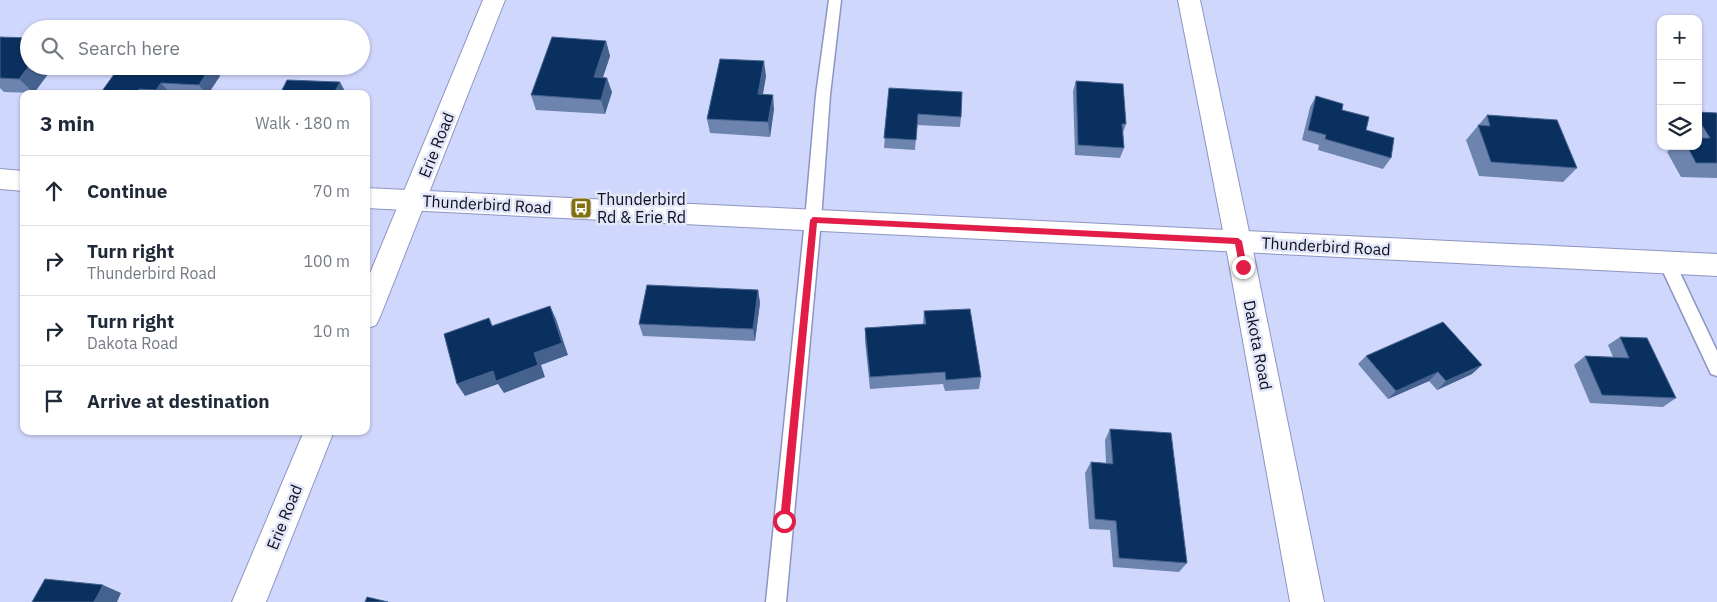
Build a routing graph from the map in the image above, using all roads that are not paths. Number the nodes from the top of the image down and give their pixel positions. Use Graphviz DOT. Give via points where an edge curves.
graph roads {
  1 [pos="494,0"];
  2 [pos="835,0"];
  3 [pos="1189,0"];
  4 [pos="370,198"];
  5 [pos="414,200"];
  6 [pos="813,220"];
  7 [pos="1238,241"];
  8 [pos="1667,263"];
  9 [pos="1717,265"];
  10 [pos="370,306"];
  11 [pos="1717,368"];
  12 [pos="317,435"];
  13 [pos="249,602"];
  14 [pos="776,602"];
  15 [pos="1307,602"];
  1 -- 5 [label="main road, Erie Road"];
  2 -- 6 [label="lane"];
  3 -- 7 [label="main road, Dakota Road"];
  4 -- 5 [label="main road, Thunderbird Road"];
  5 -- 6 [label="main road, Thunderbird Road"];
  5 -- 10 [label="main road, Erie Road"];
  6 -- 7 [label="main road, Thunderbird Road"];
  6 -- 14 [label="lane"];
  7 -- 8 [label="main road, Thunderbird Road"];
  7 -- 15 [label="main road, Dakota Road"];
  8 -- 9 [label="main road, Thunderbird Road"];
  8 -- 11 [label="lane"];
  12 -- 13 [label="main road, Erie Road"];
}
